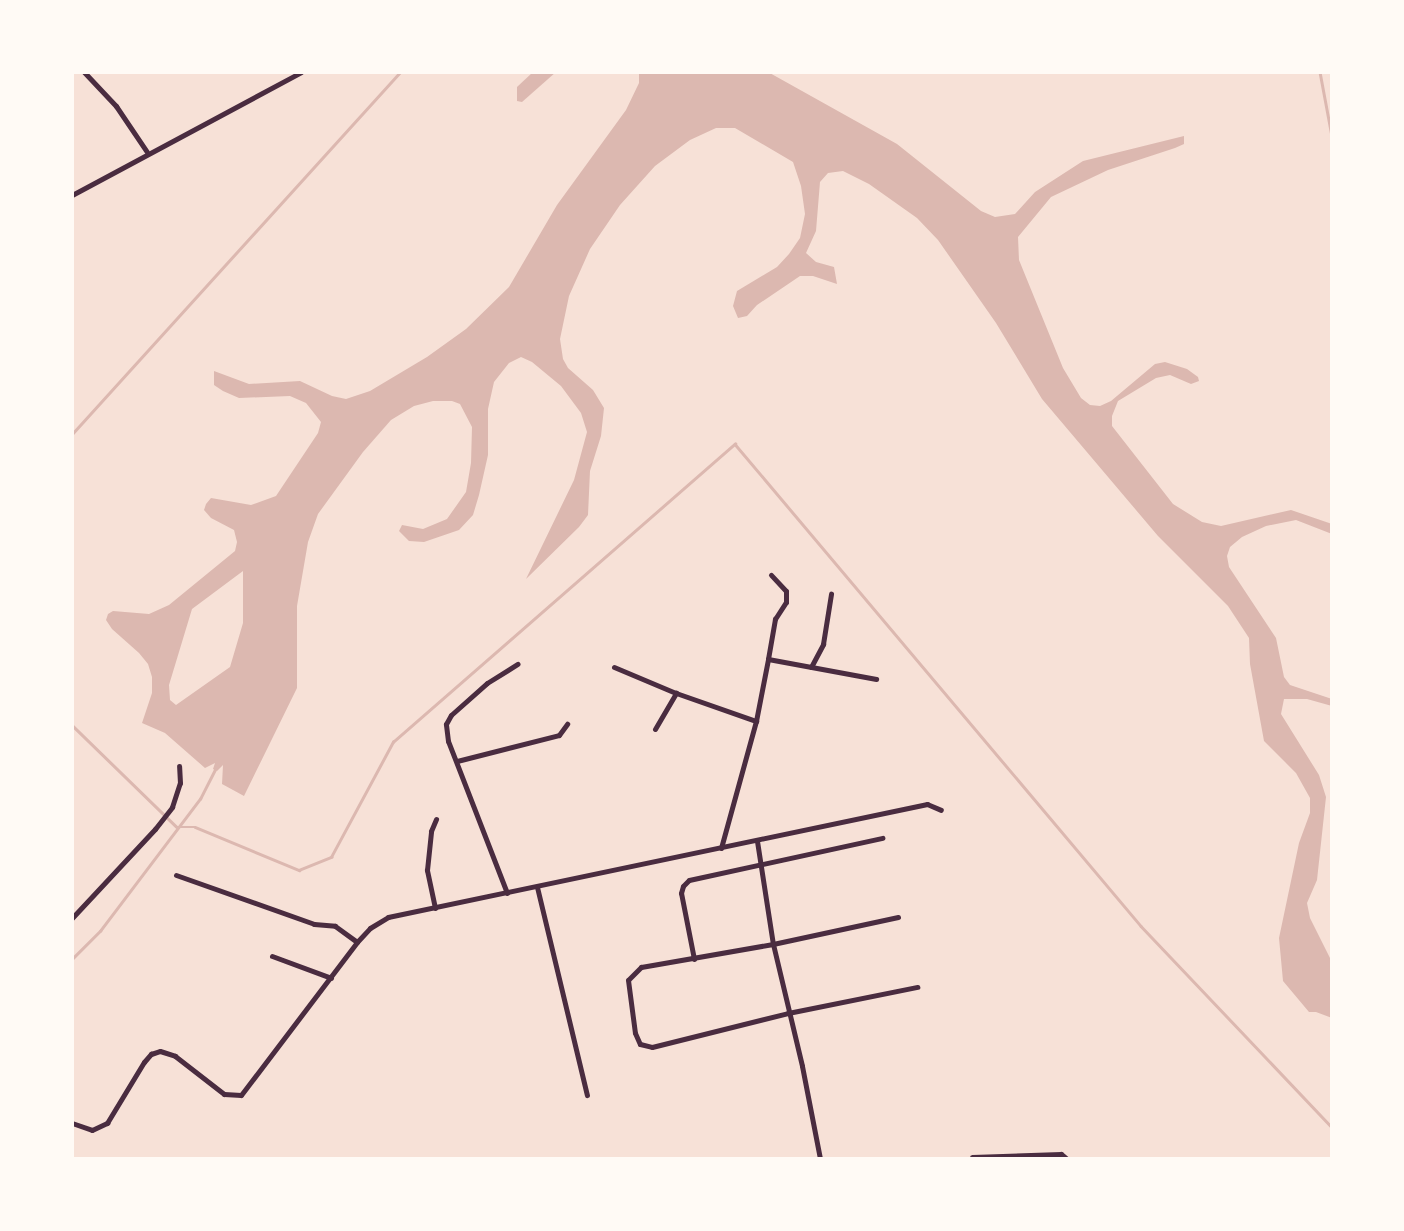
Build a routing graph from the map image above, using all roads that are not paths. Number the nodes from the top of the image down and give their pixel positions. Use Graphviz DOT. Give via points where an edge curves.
graph roads {
  1 [pos="84,72"];
  2 [pos="301,72"];
  3 [pos="147,152"];
  4 [pos="72,195"];
  5 [pos="771,575"];
  6 [pos="831,594"];
  7 [pos="768,659"];
  8 [pos="518,664"];
  9 [pos="614,667"];
  10 [pos="811,667"];
  11 [pos="876,678"];
  12 [pos="676,693"];
  13 [pos="756,720"];
  14 [pos="566,724"];
  15 [pos="656,729"];
  16 [pos="457,761"];
  17 [pos="180,766"];
  18 [pos="941,810"];
  19 [pos="436,819"];
  20 [pos="882,838"];
  21 [pos="757,841"];
  22 [pos="721,848"];
  23 [pos="760,866"];
  24 [pos="176,875"];
  25 [pos="537,887"];
  26 [pos="507,893"];
  27 [pos="435,908"];
  28 [pos="898,917"];
  29 [pos="72,918"];
  30 [pos="357,942"];
  31 [pos="773,944"];
  32 [pos="272,956"];
  33 [pos="694,959"];
  34 [pos="331,978"];
  35 [pos="917,987"];
  36 [pos="788,1013"];
  37 [pos="587,1095"];
  38 [pos="72,1123"];
  39 [pos="972,1157"];
  40 [pos="820,1159"];
  41 [pos="1067,1159"];
  1 -- 3 [label="street" via="116,106"];
  2 -- 3 [label="street"];
  3 -- 4 [label="street"];
  5 -- 7 [label="street" via="786,591 786,603 775,619"];
  6 -- 10 [label="street" via="823,644"];
  7 -- 10 [label="street"];
  7 -- 13 [label="street"];
  8 -- 16 [label="street" via="487,683 451,715 446,724"];
  9 -- 12 [label="street"];
  10 -- 11 [label="street"];
  12 -- 13 [label="street"];
  12 -- 15 [label="street"];
  13 -- 22 [label="street"];
  14 -- 16 [label="street" via="559,735"];
  16 -- 26 [label="street"];
  17 -- 29 [label="street" via="172,807"];
  18 -- 21 [label="street" via="927,804"];
  19 -- 27 [label="street" via="427,870"];
  20 -- 23 [label="street"];
  21 -- 22 [label="street"];
  21 -- 23 [label="street"];
  22 -- 25 [label="street"];
  23 -- 31 [label="street"];
  23 -- 33 [label="street" via="689,880 682,886"];
  24 -- 30 [label="street" via="314,924 335,926"];
  25 -- 26 [label="street"];
  25 -- 37 [label="street"];
  26 -- 27 [label="street"];
  27 -- 30 [label="street" via="388,917"];
  28 -- 31 [label="street"];
  30 -- 34 [label="street"];
  31 -- 33 [label="street"];
  31 -- 36 [label="street"];
  32 -- 34 [label="street"];
  33 -- 36 [label="street" via="641,967 628,979 640,1044 652,1047"];
  34 -- 38 [label="street" via="240,1095 224,1094 175,1056 160,1051 144,1062 107,1122 92,1130"];
  35 -- 36 [label="street"];
  36 -- 40 [label="street"];
  39 -- 41 [label="street" via="1060,1154"];
}
